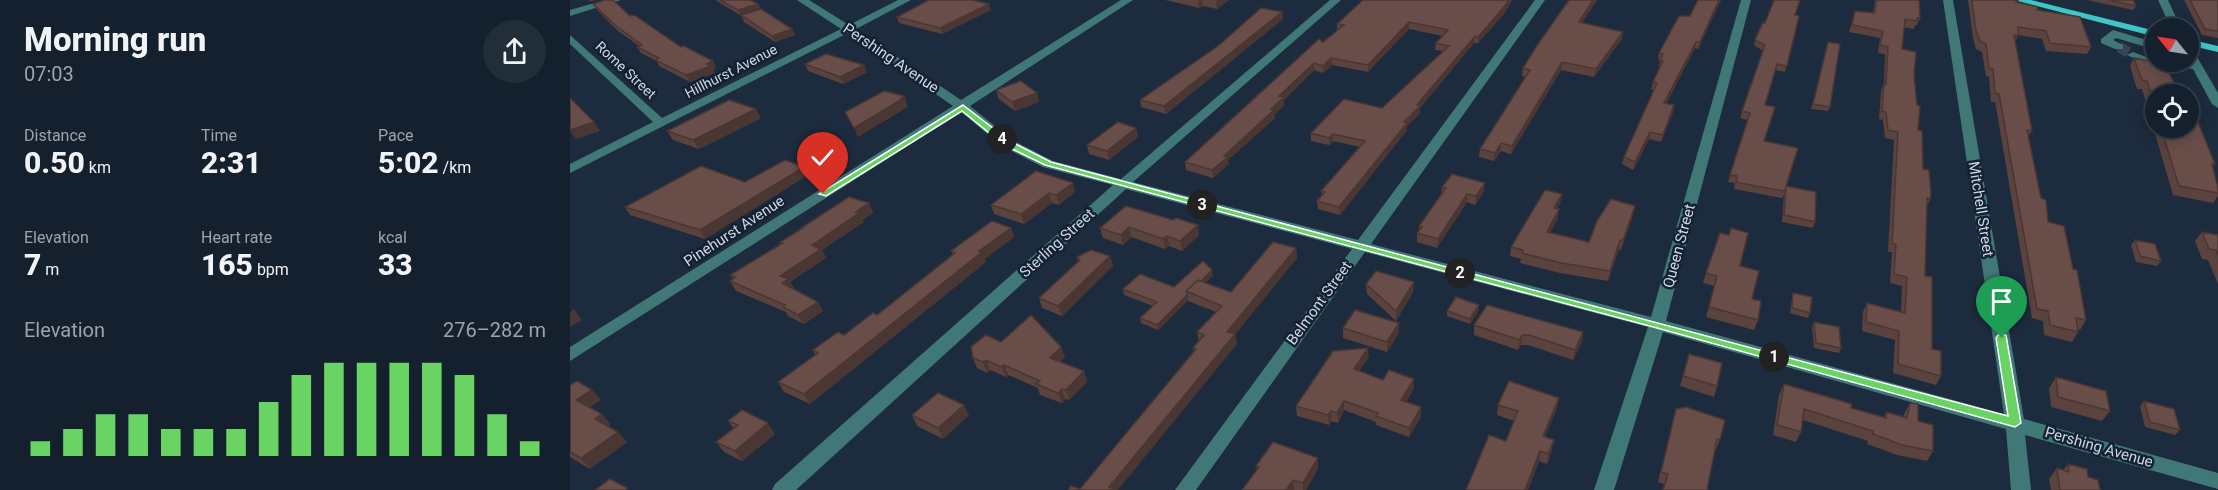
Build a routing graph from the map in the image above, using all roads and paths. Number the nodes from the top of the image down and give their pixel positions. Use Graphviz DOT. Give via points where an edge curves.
graph roads {
  1 [pos="616,0"];
  2 [pos="802,0"];
  3 [pos="906,0"];
  4 [pos="1128,0"];
  5 [pos="1335,0"];
  6 [pos="1540,0"];
  7 [pos="1746,0"];
  8 [pos="1948,0"];
  9 [pos="2019,0"];
  10 [pos="2163,0"];
  11 [pos="570,13"];
  12 [pos="2171,18"];
  13 [pos="849,28"];
  14 [pos="2114,31"];
  15 [pos="2145,33"];
  16 [pos="570,38"];
  17 [pos="2199,45"];
  18 [pos="2119,47"];
  19 [pos="2218,50"];
  20 [pos="2145,52"];
  21 [pos="2145,52"];
  22 [pos="2199,68"];
  23 [pos="2218,104"];
  24 [pos="963,107"];
  25 [pos="661,123"];
  26 [pos="570,169"];
  27 [pos="1123,184"];
  28 [pos="1359,247"];
  29 [pos="1657,324"];
  30 [pos="570,355"];
  31 [pos="2015,423"];
  32 [pos="2218,481"];
  33 [pos="782,490"];
  34 [pos="1185,490"];
  35 [pos="1604,490"];
  36 [pos="2021,490"];
  1 -- 11 [label="street"];
  2 -- 13 [label="street, Pershing Avenue"];
  3 -- 13 [label="street, Hillhurst Avenue"];
  4 -- 24 [label="street, Pinehurst Avenue"];
  5 -- 27 [label="street, Sterling Street"];
  6 -- 28 [label="street, Belmont Street"];
  7 -- 29 [label="street, Queen Street"];
  8 -- 31 [label="street, Mitchell Street"];
  9 -- 14 [label="main road"];
  10 -- 12 [label="street"];
  13 -- 24 [label="street, Pershing Avenue"];
  13 -- 25 [label="street, Hillhurst Avenue"];
  14 -- 15 [label="main road"];
  14 -- 18 [label="street" via="2105,41"];
  14 -- 20 [label="street"];
  14 -- 21 [label="street"];
  16 -- 25 [label="street, Rome Street"];
  17 -- 19 [label="main road"];
  22 -- 23 [label="street"];
  24 -- 27 [label="street, Pershing Avenue" via="1007,143 1048,164"];
  24 -- 30 [label="street, Pinehurst Avenue"];
  25 -- 26 [label="street, Hillhurst Avenue"];
  27 -- 28 [label="street, Pershing Avenue"];
  27 -- 33 [label="street, Sterling Street"];
  28 -- 29 [label="street, Pershing Avenue"];
  28 -- 34 [label="street, Belmont Street"];
  29 -- 31 [label="street, Pershing Avenue"];
  29 -- 35 [label="street, Queen Street"];
  31 -- 32 [label="street, Pershing Avenue"];
  31 -- 36 [label="street, Mitchell Street"];
}
